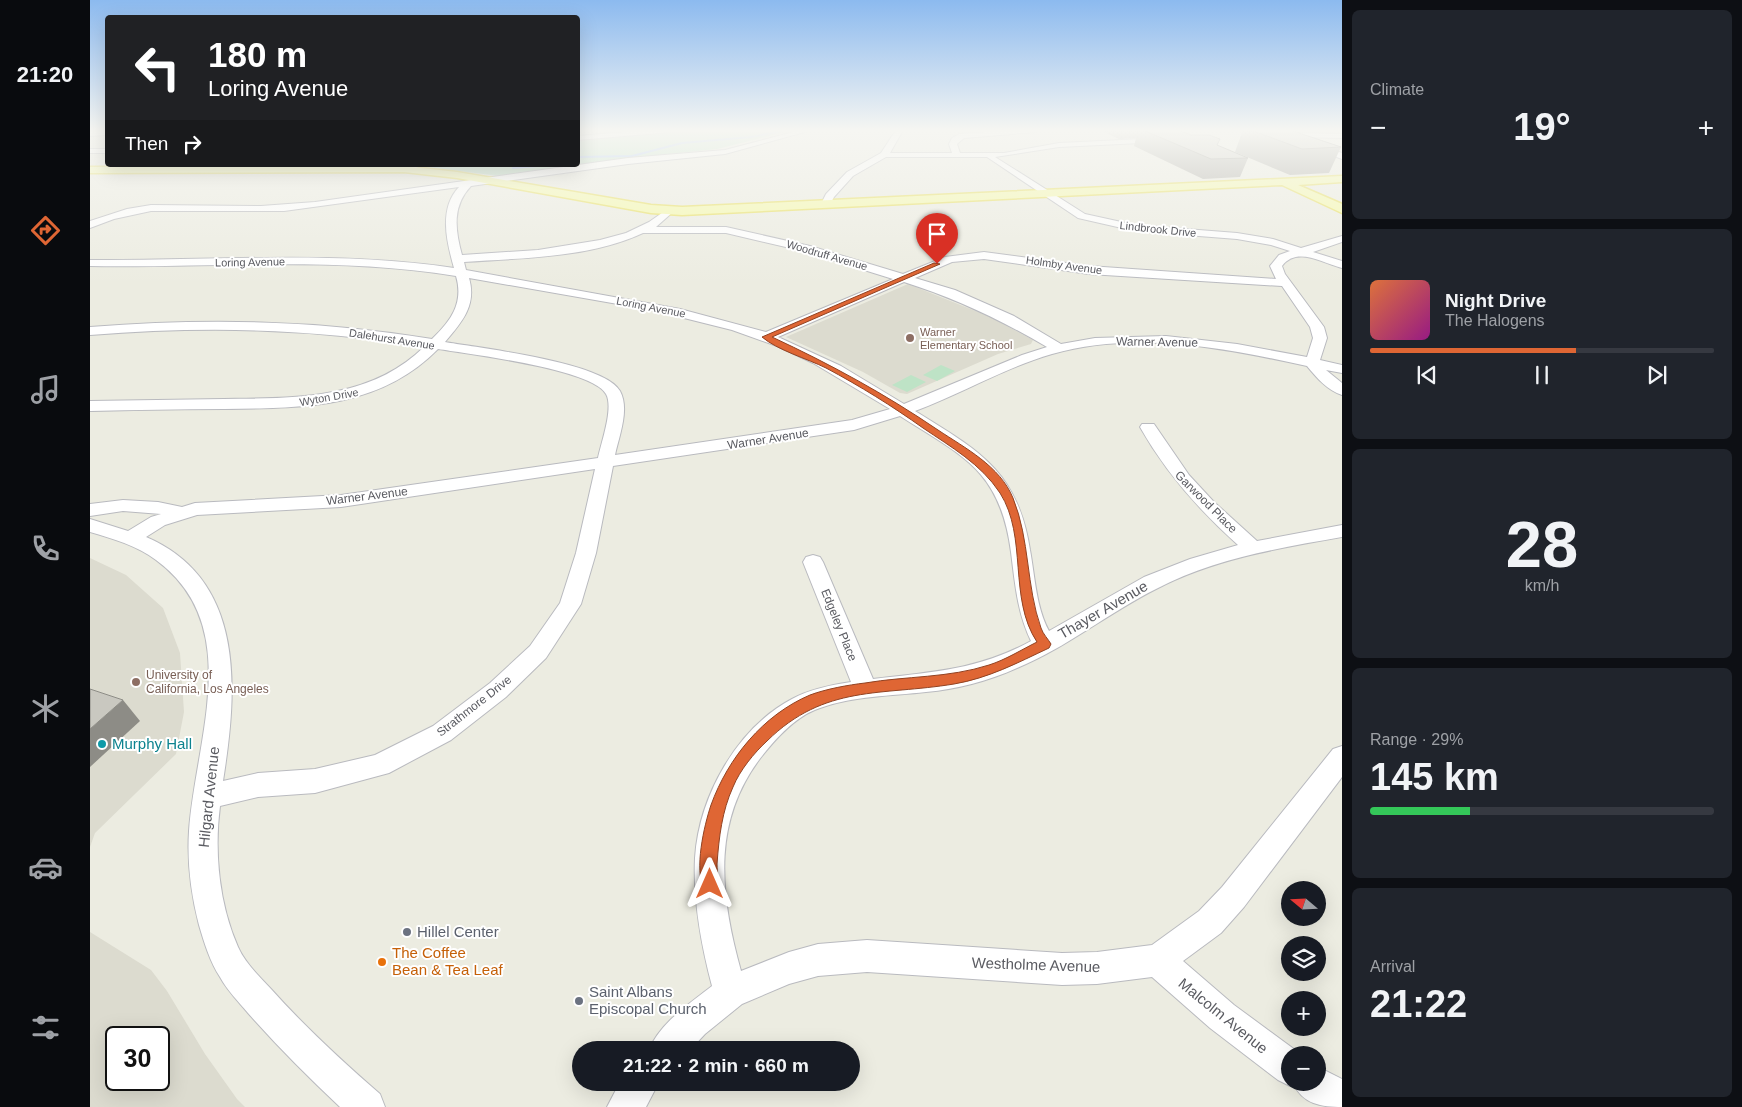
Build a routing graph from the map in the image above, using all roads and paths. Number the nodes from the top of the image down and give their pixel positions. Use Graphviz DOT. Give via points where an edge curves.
graph roads {
  1 [pos="484,182"];
  2 [pos="492,182"];
  3 [pos="843,182"];
  4 [pos="1026,182"];
  5 [pos="1282,182"];
  6 [pos="1289,182"];
  7 [pos="468,184"];
  8 [pos="1044,194"];
  9 [pos="826,204"];
  10 [pos="1342,209"];
  11 [pos="669,211"];
  12 [pos="90,214"];
  13 [pos="111,217"];
  14 [pos="90,225"];
  15 [pos="640,230"];
  16 [pos="1342,239"];
  17 [pos="1302,251"];
  18 [pos="90,263"];
  19 [pos="1342,265"];
  20 [pos="459,266"];
  21 [pos="904,278"];
  22 [pos="1286,283"];
  23 [pos="90,331"];
  24 [pos="766,337"];
  25 [pos="435,346"];
  26 [pos="1059,348"];
  27 [pos="1312,362"];
  28 [pos="1342,369"];
  29 [pos="1342,390"];
  30 [pos="90,406"];
  31 [pos="904,411"];
  32 [pos="1148,428"];
  33 [pos="605,463"];
  34 [pos="90,510"];
  35 [pos="180,512"];
  36 [pos="90,525"];
  37 [pos="1342,531"];
  38 [pos="131,538"];
  39 [pos="1252,547"];
  40 [pos="813,562"];
  41 [pos="1044,644"];
  42 [pos="865,688"];
  43 [pos="1342,757"];
  44 [pos="207,798"];
  45 [pos="1158,960"];
  46 [pos="730,992"];
  47 [pos="675,1041"];
  48 [pos="1281,1062"];
  49 [pos="1326,1090"];
  50 [pos="635,1091"];
  51 [pos="1342,1099"];
  52 [pos="367,1107"];
  53 [pos="625,1107"];
  1 -- 7 [label="street"];
  2 -- 11 [label="main road"];
  3 -- 9 [label="street"];
  4 -- 8 [label="street, Lindbrook Drive"];
  5 -- 6 [label="main road"];
  5 -- 8 [label="main road"];
  5 -- 10 [label="main road"];
  7 -- 13 [label="street" via="306,206 253,209 178,205"];
  7 -- 20 [label="street, Wyton Drive" via="452,208"];
  8 -- 9 [label="main road"];
  8 -- 17 [label="street, Lindbrook Drive" via="1074,213 1108,223 1254,238"];
  9 -- 11 [label="main road"];
  11 -- 15 [label="street, Woodruff Avenue"];
  12 -- 13 [label="street"];
  13 -- 14 [label="street"];
  15 -- 20 [label="street, Woodruff Avenue" via="586,246"];
  15 -- 21 [label="street, Woodruff Avenue" via="712,229 744,233"];
  16 -- 17 [label="street"];
  17 -- 19 [label="street, Lindbrook Drive"];
  17 -- 22 [label="street" via="1278,262 1276,266"];
  18 -- 20 [label="street, Loring Avenue" via="346,262"];
  20 -- 24 [label="street, Loring Avenue" via="671,311"];
  20 -- 25 [label="street, Wyton Drive" via="466,289 462,311"];
  21 -- 22 [label="street, Holmby Avenue" via="949,259 976,255 1088,270"];
  21 -- 24 [label="street, Holmby Avenue"];
  21 -- 26 [label="street, Woodruff Avenue" via="974,302"];
  22 -- 27 [label="street" via="1317,327 1320,338"];
  23 -- 25 [label="street, Dalehurst Avenue" via="302,327 348,331"];
  24 -- 31 [label="street, Loring Avenue" via="846,376"];
  25 -- 30 [label="street, Wyton Drive" via="406,372 384,383 328,399 294,403"];
  25 -- 33 [label="street, Dalehurst Avenue" via="571,369 598,380 613,392 617,407"];
  26 -- 27 [label="street, Warner Avenue" via="1094,342 1187,341"];
  26 -- 31 [label="street, Warner Avenue" via="1032,356"];
  27 -- 28 [label="street, Warner Avenue"];
  27 -- 29 [label="street" via="1322,375"];
  31 -- 33 [label="street, Warner Avenue" via="854,425"];
  31 -- 41 [label="street, Loring Avenue" via="973,457 992,474 1006,495 1017,524 1029,606 1036,631"];
  32 -- 39 [label="street, Garwood Place" via="1186,486"];
  33 -- 35 [label="street, Warner Avenue" via="341,501"];
  33 -- 44 [label="street, Strathmore Drive" via="586,553 570,604 538,652 498,690 442,733 380,766 315,782 258,785"];
  34 -- 35 [label="street, Warner Avenue" via="102,507 164,507"];
  35 -- 38 [label="street, Warner Avenue"];
  36 -- 38 [label="street, Hilgard Avenue"];
  37 -- 39 [label="street, Thayer Avenue"];
  38 -- 44 [label="street, Hilgard Avenue" via="152,548 194,586 207,606 218,636 219,680"];
  39 -- 41 [label="street, Thayer Avenue" via="1150,583"];
  40 -- 42 [label="street, Edgeley Place"];
  41 -- 42 [label="street, Thayer Avenue" via="993,670"];
  42 -- 46 [label="street, Thayer Avenue" via="814,700 780,719 752,746 727,782 713,823 709,866 712,917"];
  43 -- 45 [label="street, Westholme Avenue" via="1233,897 1210,922"];
  44 -- 52 [label="street, Hilgard Avenue" via="202,841 207,896 224,954 271,1014"];
  45 -- 46 [label="street, Westholme Avenue" via="1062,969 842,956 789,968"];
  45 -- 48 [label="street, Malcolm Avenue" via="1194,995"];
  46 -- 47 [label="street, Westholme Avenue"];
  49 -- 51 [label="street"];
  50 -- 53 [label="street"];
}
